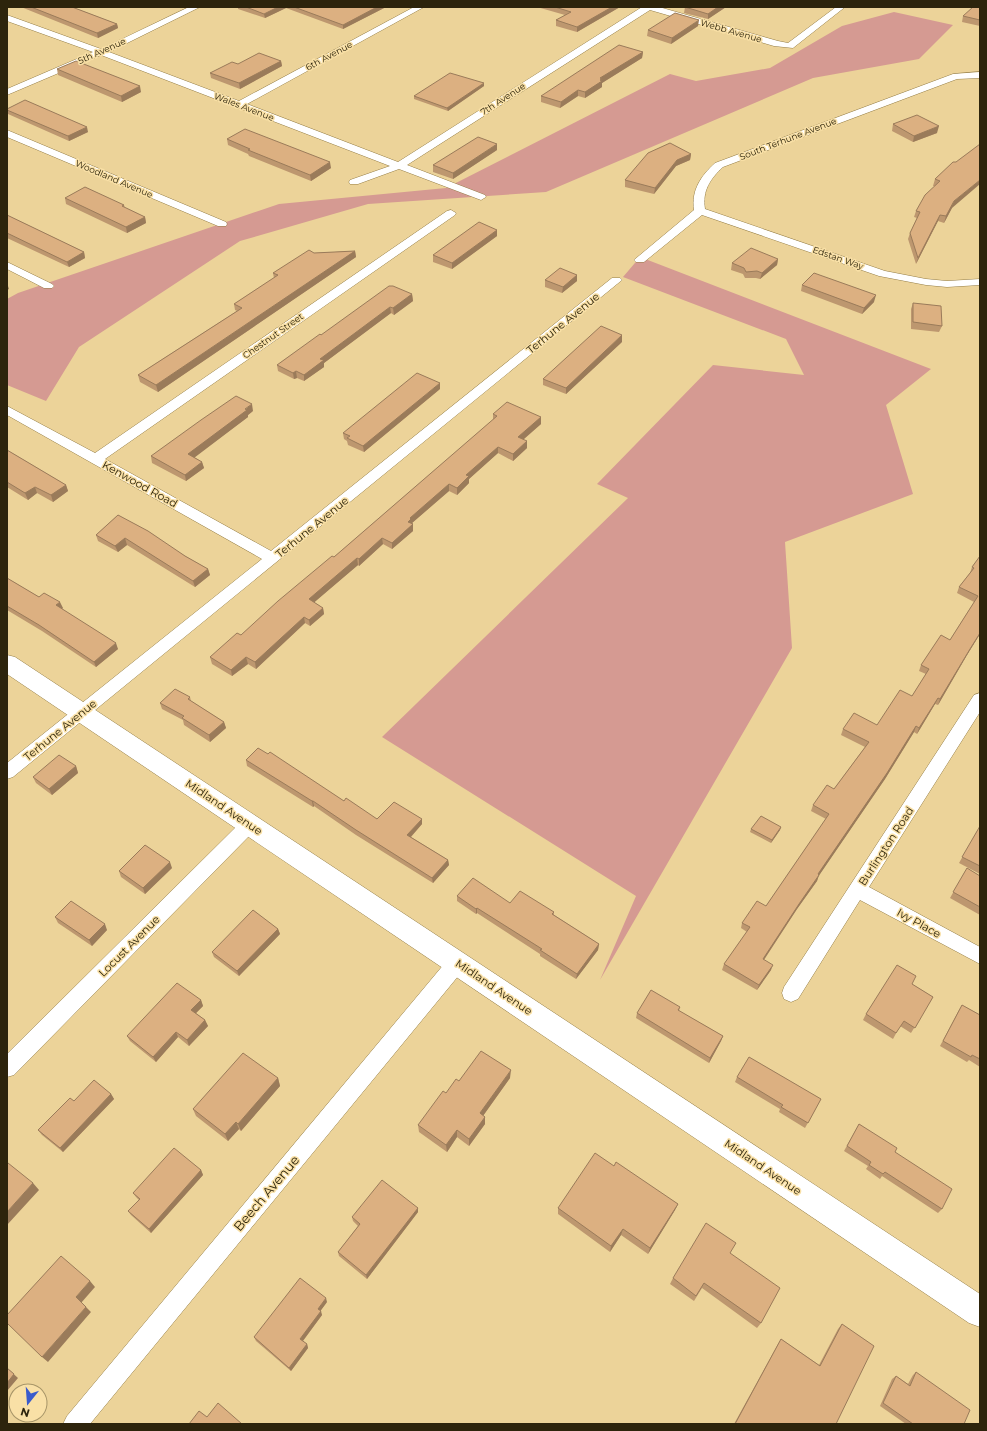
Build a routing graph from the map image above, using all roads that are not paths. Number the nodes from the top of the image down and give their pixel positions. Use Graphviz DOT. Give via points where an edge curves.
graph roads {
  1 [pos="196,7"];
  2 [pos="420,7"];
  3 [pos="649,7"];
  4 [pos="841,7"];
  5 [pos="7,18"];
  6 [pos="101,52"];
  7 [pos="980,75"];
  8 [pos="7,92"];
  9 [pos="239,105"];
  10 [pos="7,133"];
  11 [pos="399,166"];
  12 [pos="354,182"];
  13 [pos="481,197"];
  14 [pos="700,211"];
  15 [pos="450,213"];
  16 [pos="222,224"];
  17 [pos="640,260"];
  18 [pos="7,265"];
  19 [pos="616,280"];
  20 [pos="980,282"];
  21 [pos="48,286"];
  22 [pos="7,410"];
  23 [pos="96,459"];
  24 [pos="272,558"];
  25 [pos="7,663"];
  26 [pos="980,699"];
  27 [pos="82,712"];
  28 [pos="7,772"];
  29 [pos="250,824"];
  30 [pos="858,890"];
  31 [pos="980,956"];
  32 [pos="457,963"];
  33 [pos="791,993"];
  34 [pos="7,1068"];
  35 [pos="980,1312"];
  36 [pos="75,1424"];
  1 -- 6 [label="street, 5th Avenue"];
  2 -- 9 [label="street, 6th Avenue"];
  3 -- 4 [label="street, Webb Avenue" via="790,46"];
  3 -- 11 [label="street, 7th Avenue"];
  5 -- 6 [label="street, Wales Avenue"];
  6 -- 8 [label="street, 5th Avenue"];
  6 -- 9 [label="street, Wales Avenue"];
  7 -- 14 [label="street, South Terhune Avenue" via="956,76 720,165 702,184 699,196"];
  9 -- 11 [label="street, Wales Avenue"];
  10 -- 16 [label="street, Woodland Avenue"];
  11 -- 12 [label="street, 7th Avenue"];
  11 -- 13 [label="street, Wales Avenue"];
  14 -- 17 [label="street"];
  14 -- 20 [label="street, Edstan Way" via="883,274 947,284"];
  15 -- 23 [label="street, Chestnut Street"];
  18 -- 21 [label="street"];
  19 -- 24 [label="street, Terhune Avenue"];
  22 -- 23 [label="street, Kenwood Road"];
  23 -- 24 [label="street, Kenwood Road"];
  24 -- 27 [label="street, Terhune Avenue"];
  25 -- 27 [label="street, Midland Avenue"];
  26 -- 30 [label="street, Burlington Road"];
  27 -- 28 [label="street, Terhune Avenue"];
  27 -- 29 [label="street, Midland Avenue"];
  29 -- 32 [label="street, Midland Avenue"];
  29 -- 34 [label="street, Locust Avenue"];
  30 -- 31 [label="street, Ivy Place"];
  30 -- 33 [label="street, Burlington Road"];
  32 -- 35 [label="street, Midland Avenue"];
  32 -- 36 [label="street, Beech Avenue"];
}
